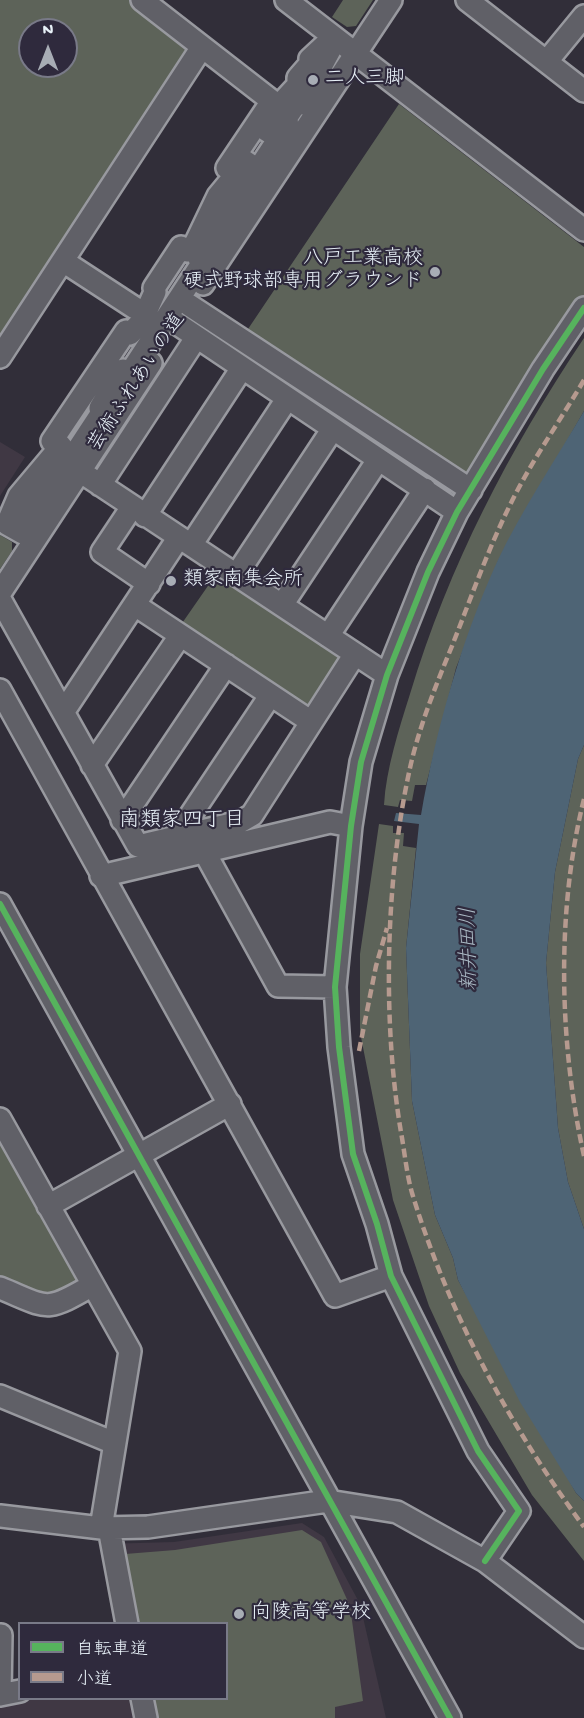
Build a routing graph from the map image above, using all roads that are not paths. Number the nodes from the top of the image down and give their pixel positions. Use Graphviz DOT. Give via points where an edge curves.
graph roads {
  1 [pos="142,0"];
  2 [pos="286,0"];
  3 [pos="391,0"];
  4 [pos="467,0"];
  5 [pos="584,16"];
  6 [pos="202,47"];
  7 [pos="330,50"];
  8 [pos="356,53"];
  9 [pos="547,61"];
  10 [pos="584,91"];
  11 [pos="584,230"];
  12 [pos="63,261"];
  13 [pos="189,305"];
  14 [pos="135,308"];
  15 [pos="584,308"];
  16 [pos="176,323"];
  17 [pos="196,338"];
  18 [pos="0,357"];
  19 [pos="242,368"];
  20 [pos="287,399"];
  21 [pos="332,430"];
  22 [pos="378,460"];
  23 [pos="81,472"];
  24 [pos="100,485"];
  25 [pos="425,489"];
  26 [pos="471,490"];
  27 [pos="0,511"];
  28 [pos="138,511"];
  29 [pos="458,512"];
  30 [pos="0,526"];
  31 [pos="185,541"];
  32 [pos="30,549"];
  33 [pos="237,574"];
  34 [pos="149,584"];
  35 [pos="0,593"];
  36 [pos="0,599"];
  37 [pos="135,605"];
  38 [pos="282,606"];
  39 [pos="180,636"];
  40 [pos="328,636"];
  41 [pos="356,654"];
  42 [pos="226,665"];
  43 [pos="387,675"];
  44 [pos="0,690"];
  45 [pos="270,696"];
  46 [pos="64,711"];
  47 [pos="310,722"];
  48 [pos="92,765"];
  49 [pos="122,820"];
  50 [pos="351,826"];
  51 [pos="176,837"];
  52 [pos="204,851"];
  53 [pos="101,876"];
  54 [pos="0,904"];
  55 [pos="335,987"];
  56 [pos="230,1104"];
  57 [pos="2,1127"];
  58 [pos="138,1156"];
  59 [pos="48,1206"];
  60 [pos="391,1276"];
  61 [pos="91,1286"];
  62 [pos="0,1288"];
  63 [pos="0,1396"];
  64 [pos="114,1443"];
  65 [pos="328,1501"];
  66 [pos="0,1516"];
  67 [pos="105,1528"];
  68 [pos="485,1561"];
  69 [pos="127,1622"];
  70 [pos="7,1635"];
  71 [pos="584,1637"];
  72 [pos="18,1691"];
  73 [pos="142,1700"];
  74 [pos="146,1718"];
  75 [pos="450,1718"];
  1 -- 6 [label="street"];
  2 -- 8 [label="street"];
  3 -- 8 [label="street, 芸術ふれあいの道"];
  4 -- 9 [label="street"];
  5 -- 9 [label="street"];
  6 -- 12 [label="street"];
  6 -- 14 [label="street" via="272,101"];
  7 -- 7 [label="street" via="301,104 295,105 287,117 288,131 253,184 228,210 199,259 202,262 130,373 123,370 116,379 100,408 102,414 53,487 48,487 29,510 23,533 7,524 19,496 61,446 52,441 126,331 130,334 142,321 154,288 181,247 187,251 195,244 218,196 237,173 232,170 240,159 258,170 279,138 266,130 276,118 275,110 298,85 298,78 311,63 315,51 324,46"];
  8 -- 11 [label="street"];
  8 -- 13 [label="street, 芸術ふれあいの道"];
  9 -- 10 [label="street"];
  12 -- 14 [label="street"];
  12 -- 18 [label="street"];
  13 -- 16 [label="street, 芸術ふれあいの道"];
  13 -- 26 [label="street"];
  14 -- 27 [label="street"];
  15 -- 26 [label="street"];
  16 -- 17 [label="street"];
  16 -- 23 [label="street, 芸術ふれあいの道"];
  17 -- 19 [label="street"];
  17 -- 24 [label="street"];
  19 -- 20 [label="street"];
  19 -- 28 [label="street"];
  20 -- 21 [label="street"];
  20 -- 31 [label="street"];
  21 -- 22 [label="street"];
  21 -- 33 [label="street"];
  22 -- 25 [label="street"];
  22 -- 38 [label="street"];
  23 -- 24 [label="street"];
  23 -- 32 [label="street, 芸術ふれあいの道"];
  24 -- 28 [label="street"];
  25 -- 29 [label="street"];
  25 -- 40 [label="street"];
  26 -- 29 [label="street"];
  28 -- 31 [label="street"];
  28 -- 34 [label="street" via="102,552"];
  29 -- 43 [label="street" via="428,572"];
  30 -- 32 [label="street"];
  31 -- 33 [label="street"];
  31 -- 34 [label="street"];
  32 -- 35 [label="street, 芸術ふれあいの道"];
  33 -- 38 [label="street"];
  34 -- 37 [label="street"];
  36 -- 46 [label="street"];
  37 -- 39 [label="street"];
  37 -- 46 [label="street"];
  38 -- 40 [label="street"];
  39 -- 42 [label="street"];
  39 -- 48 [label="street"];
  40 -- 41 [label="street"];
  41 -- 43 [label="street"];
  41 -- 47 [label="street"];
  42 -- 45 [label="street"];
  42 -- 49 [label="street"];
  43 -- 50 [label="street" via="362,762"];
  44 -- 53 [label="street"];
  45 -- 47 [label="street"];
  45 -- 51 [label="street"];
  46 -- 48 [label="street"];
  47 -- 51 [label="street" via="252,815 240,822"];
  48 -- 49 [label="street"];
  49 -- 51 [label="street" via="138,846"];
  50 -- 52 [label="street" via="330,822"];
  50 -- 55 [label="street"];
  52 -- 53 [label="street"];
  52 -- 55 [label="street" via="278,986"];
  53 -- 56 [label="street"];
  54 -- 58 [label="street"];
  55 -- 60 [label="street" via="353,1154"];
  56 -- 58 [label="street"];
  56 -- 60 [label="street" via="335,1296"];
  57 -- 59 [label="street"];
  58 -- 59 [label="street"];
  58 -- 65 [label="street"];
  59 -- 61 [label="street"];
  60 -- 68 [label="street" via="478,1451 519,1511"];
  61 -- 62 [label="street" via="59,1304 45,1306"];
  61 -- 64 [label="street" via="130,1351"];
  63 -- 64 [label="street"];
  64 -- 67 [label="street"];
  65 -- 67 [label="street" via="148,1527"];
  65 -- 68 [label="street" via="397,1512"];
  65 -- 75 [label="street"];
  66 -- 67 [label="street"];
  67 -- 69 [label="street"];
  68 -- 71 [label="street"];
  70 -- 72 [label="street" via="0,1695"];
  73 -- 74 [label="street"];
}
